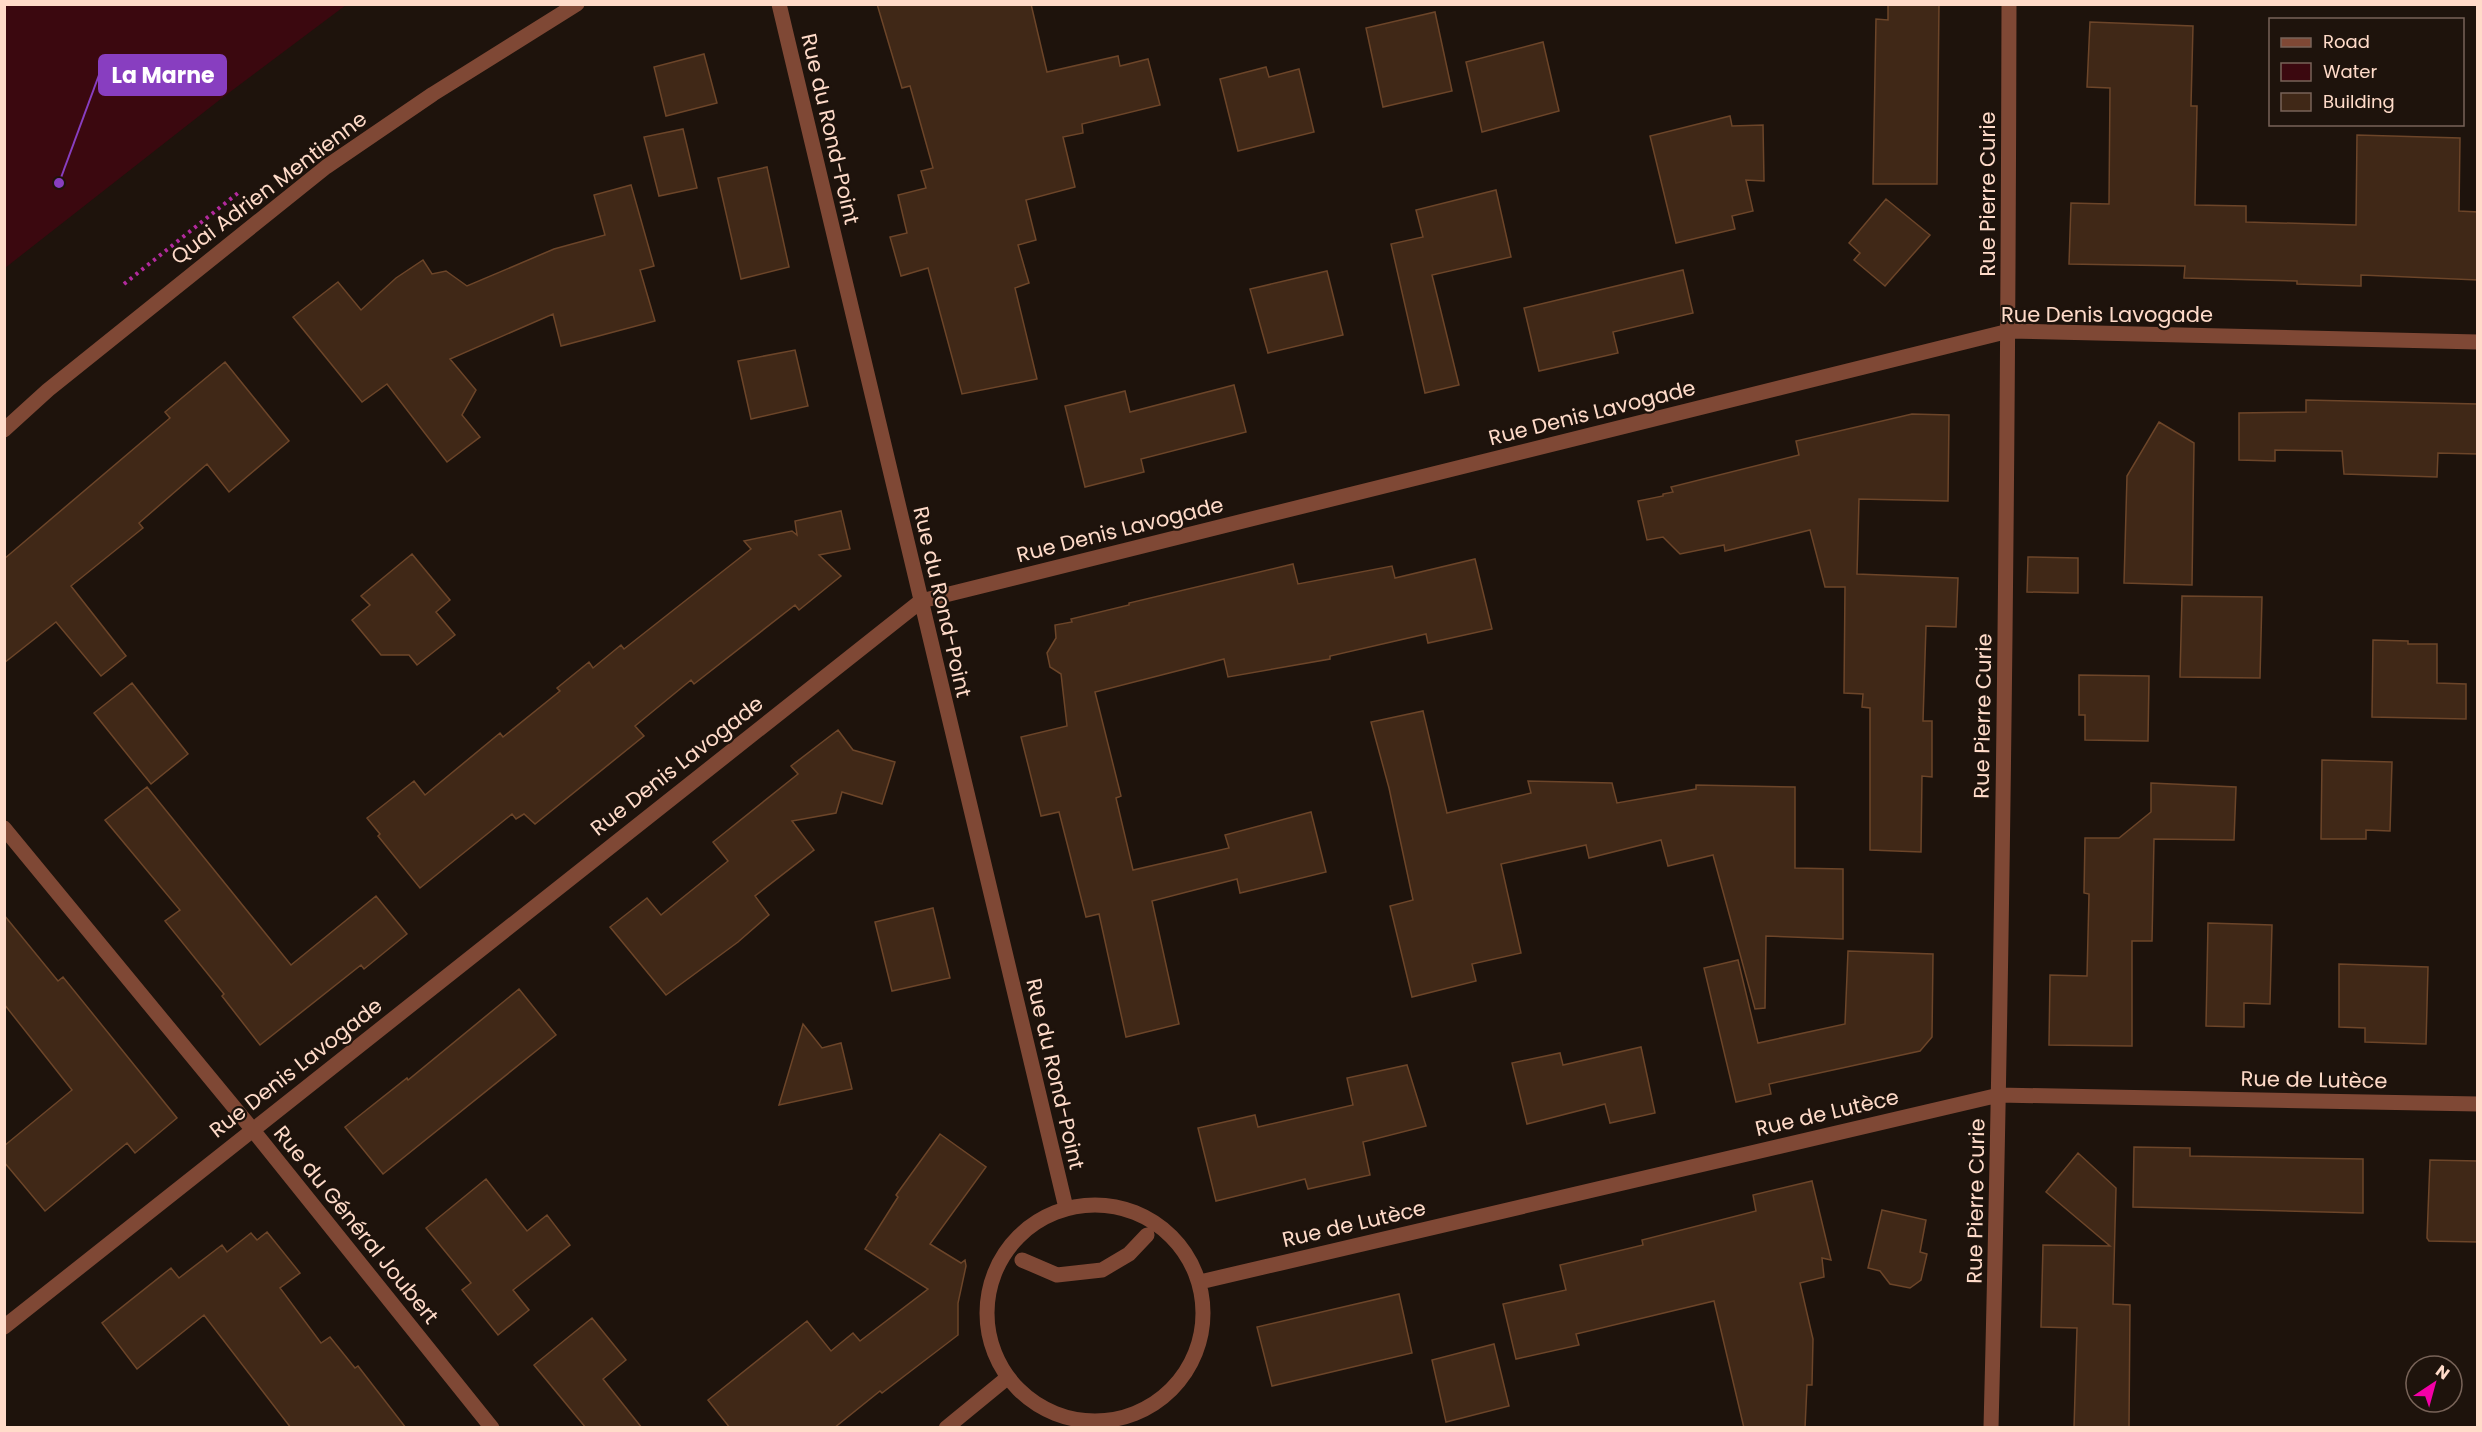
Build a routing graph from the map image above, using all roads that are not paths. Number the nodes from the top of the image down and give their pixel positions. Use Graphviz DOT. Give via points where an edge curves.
graph roads {
  1 [pos="577,4"];
  2 [pos="779,4"];
  3 [pos="2009,4"];
  4 [pos="2008,331"];
  5 [pos="2478,342"];
  6 [pos="4,430"];
  7 [pos="921,601"];
  8 [pos="4,828"];
  9 [pos="1999,1095"];
  10 [pos="2478,1104"];
  11 [pos="252,1129"];
  12 [pos="1066,1208"];
  13 [pos="1148,1235"];
  14 [pos="1022,1260"];
  15 [pos="1200,1282"];
  16 [pos="4,1327"];
  17 [pos="1007,1378"];
  18 [pos="1121,1424"];
  19 [pos="492,1428"];
  20 [pos="946,1428"];
  21 [pos="1991,1428"];
  1 -- 6 [label="street, Quai Adrien Mentienne" via="326,166 48,390"];
  2 -- 7 [label="street, Rue du Rond-Point"];
  3 -- 4 [label="street, Rue Pierre Curie"];
  4 -- 5 [label="street, Rue Denis Lavogade"];
  4 -- 7 [label="street, Rue Denis Lavogade"];
  4 -- 9 [label="street, Rue Pierre Curie"];
  7 -- 11 [label="street, Rue Denis Lavogade"];
  7 -- 12 [label="street, Rue du Rond-Point"];
  8 -- 11 [label="street, Rue du Général Joubert"];
  9 -- 10 [label="street, Rue de Lutèce"];
  9 -- 15 [label="street, Rue de Lutèce"];
  9 -- 21 [label="street, Rue Pierre Curie"];
  11 -- 16 [label="street, Rue Denis Lavogade"];
  11 -- 19 [label="street, Rue du Général Joubert"];
  12 -- 15 [label="street" via="1099,1204 1132,1211 1162,1227 1185,1252"];
  12 -- 17 [label="street" via="1034,1223 1008,1247 992,1277 986,1312 991,1347"];
  13 -- 14 [label="street" via="1129,1254 1102,1270 1057,1275"];
  15 -- 18 [label="street" via="1204,1317 1197,1352 1180,1383 1153,1406"];
  17 -- 18 [label="street" via="1029,1400 1057,1415"];
  17 -- 20 [label="street"];
}
